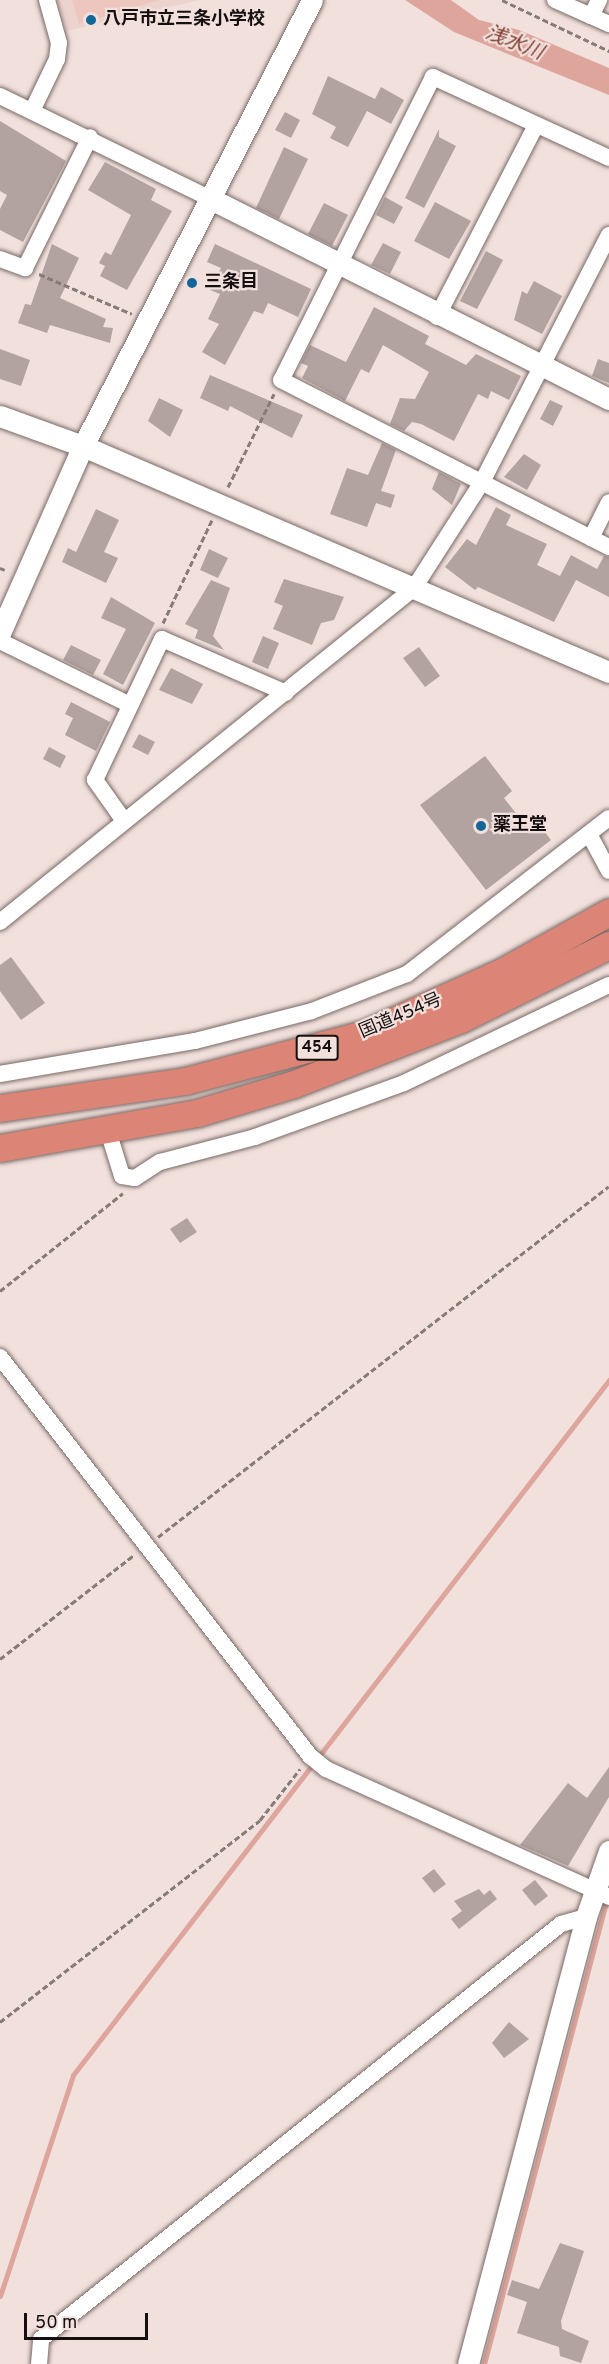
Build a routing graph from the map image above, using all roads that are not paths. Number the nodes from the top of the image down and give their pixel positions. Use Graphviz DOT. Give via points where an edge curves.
graph roads {
  1 [pos="47,0"];
  2 [pos="312,0"];
  3 [pos="555,0"];
  4 [pos="599,0"];
  5 [pos="591,16"];
  6 [pos="609,24"];
  7 [pos="1,99"];
  8 [pos="32,111"];
  9 [pos="536,125"];
  10 [pos="90,137"];
  11 [pos="609,158"];
  12 [pos="207,197"];
  13 [pos="609,235"];
  14 [pos="604,254"];
  15 [pos="0,259"];
  16 [pos="336,266"];
  17 [pos="437,317"];
  18 [pos="540,369"];
  19 [pos="609,399"];
  20 [pos="0,416"];
  21 [pos="82,446"];
  22 [pos="482,482"];
  23 [pos="609,502"];
  24 [pos="591,538"];
  25 [pos="609,547"];
  26 [pos="414,588"];
  27 [pos="0,633"];
  28 [pos="0,641"];
  29 [pos="609,672"];
  30 [pos="286,693"];
  31 [pos="128,704"];
  32 [pos="122,818"];
  33 [pos="609,818"];
  34 [pos="589,834"];
  35 [pos="609,871"];
  36 [pos="609,912"];
  37 [pos="0,922"];
  38 [pos="609,945"];
  39 [pos="609,985"];
  40 [pos="0,1074"];
  41 [pos="0,1108"];
  42 [pos="108,1131"];
  43 [pos="0,1148"];
  44 [pos="0,1357"];
  45 [pos="609,1851"];
  46 [pos="602,1894"];
  47 [pos="586,1917"];
  48 [pos="39,2364"];
  49 [pos="468,2364"];
  1 -- 8 [label="street" via="59,43 57,59"];
  2 -- 12 [label="street"];
  3 -- 5 [label="street"];
  4 -- 5 [label="street"];
  5 -- 6 [label="street"];
  7 -- 8 [label="street"];
  8 -- 10 [label="street"];
  9 -- 11 [label="street"];
  9 -- 16 [label="street" via="433,76"];
  9 -- 17 [label="street"];
  10 -- 12 [label="street"];
  10 -- 15 [label="street" via="25,268"];
  12 -- 16 [label="street"];
  12 -- 21 [label="street"];
  13 -- 14 [label="street"];
  14 -- 18 [label="street"];
  16 -- 17 [label="street"];
  16 -- 22 [label="street" via="281,380"];
  17 -- 18 [label="street"];
  18 -- 19 [label="street"];
  18 -- 22 [label="street"];
  20 -- 21 [label="street"];
  21 -- 26 [label="street"];
  21 -- 27 [label="street"];
  22 -- 24 [label="street"];
  22 -- 26 [label="street"];
  23 -- 24 [label="street"];
  24 -- 25 [label="street"];
  26 -- 29 [label="street"];
  26 -- 30 [label="street"];
  28 -- 31 [label="street"];
  30 -- 31 [label="street" via="162,639"];
  30 -- 32 [label="street"];
  31 -- 32 [label="street" via="94,780"];
  32 -- 37 [label="street"];
  33 -- 34 [label="street"];
  34 -- 35 [label="street"];
  34 -- 40 [label="street" via="407,975 312,1011 195,1041"];
  36 -- 41 [label="highway, 国道454号 / 454" via="500,973 364,1034 185,1081"];
  38 -- 42 [label="highway, 国道454号 / 454" via="376,1056 197,1113"];
  39 -- 42 [label="street" via="404,1083 266,1133 160,1162 135,1178 122,1176"];
  42 -- 43 [label="highway, 国道454号 / 454"];
  44 -- 46 [label="street" via="310,1756 326,1769"];
  45 -- 46 [label="street"];
  46 -- 47 [label="street"];
  47 -- 48 [label="street" via="561,1924 41,2339"];
  47 -- 49 [label="street"];
}
